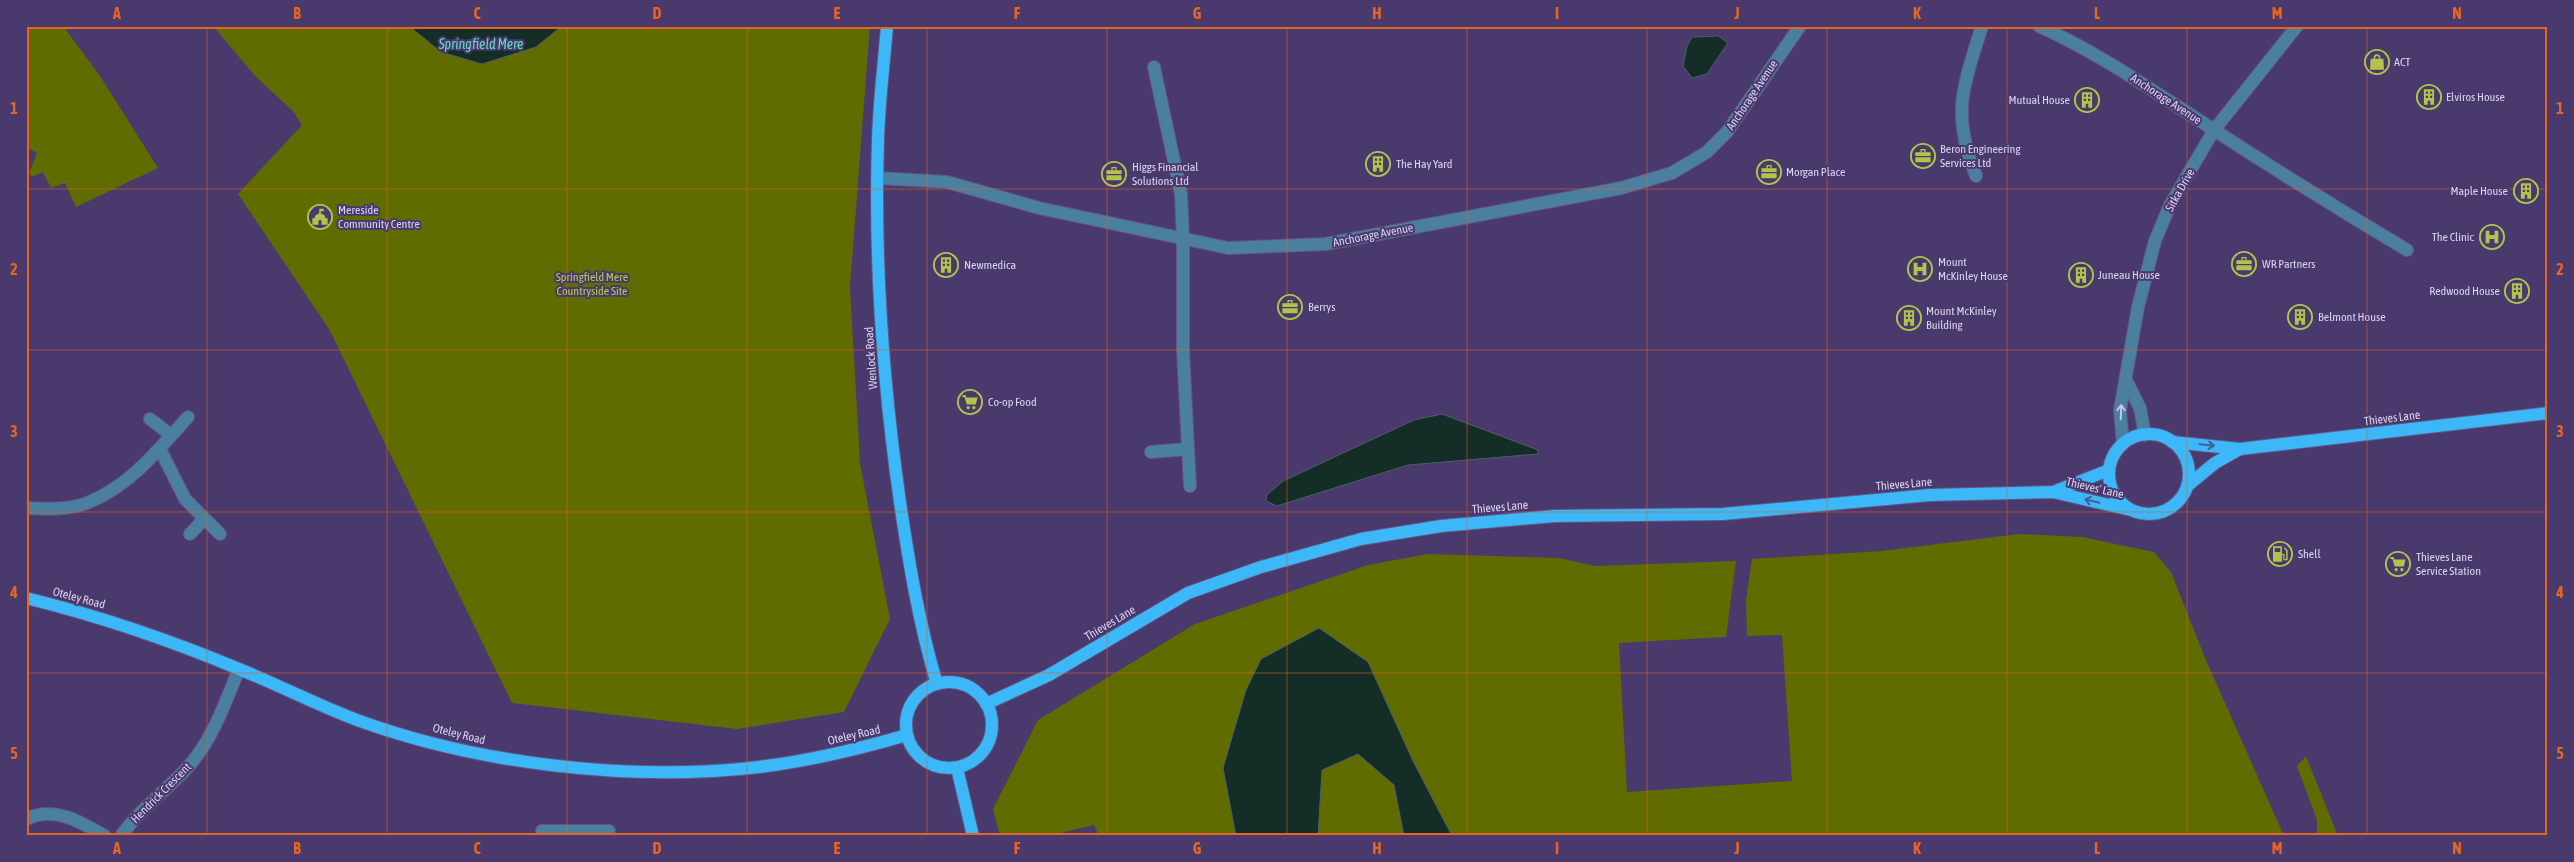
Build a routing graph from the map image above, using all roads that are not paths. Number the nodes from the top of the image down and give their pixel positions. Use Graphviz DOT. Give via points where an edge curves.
graph roads {
  1 [pos="887,26"];
  2 [pos="1800,26"];
  3 [pos="1982,26"];
  4 [pos="2039,26"];
  5 [pos="2297,26"];
  6 [pos="1154,67"];
  7 [pos="2214,130"];
  8 [pos="1976,176"];
  9 [pos="878,178"];
  10 [pos="1184,239"];
  11 [pos="2408,250"];
  12 [pos="2127,382"];
  13 [pos="2548,413"];
  14 [pos="188,417"];
  15 [pos="150,419"];
  16 [pos="2145,434"];
  17 [pos="171,436"];
  18 [pos="2172,442"];
  19 [pos="2123,444"];
  20 [pos="160,449"];
  21 [pos="1188,449"];
  22 [pos="2240,449"];
  23 [pos="1151,452"];
  24 [pos="2109,470"];
  25 [pos="1190,486"];
  26 [pos="2187,486"];
  27 [pos="2053,492"];
  28 [pos="26,508"];
  29 [pos="2131,510"];
  30 [pos="204,519"];
  31 [pos="190,534"];
  32 [pos="220,534"];
  33 [pos="26,598"];
  34 [pos="239,669"];
  35 [pos="938,684"];
  36 [pos="986,704"];
  37 [pos="907,736"];
  38 [pos="957,768"];
  39 [pos="26,819"];
  40 [pos="542,831"];
  41 [pos="609,831"];
  42 [pos="577,833"];
  43 [pos="105,836"];
  44 [pos="121,836"];
  45 [pos="973,836"];
  1 -- 9 [label="main road, Wenlock Road"];
  2 -- 10 [label="street, Anchorage Avenue" via="1727,132 1691,163 1648,181 1326,244 1228,248"];
  3 -- 8 [label="street" via="1961,103 1965,151"];
  4 -- 7 [label="street, Anchorage Avenue" via="2077,43"];
  5 -- 7 [label="street, Sitka Drive"];
  6 -- 10 [label="street" via="1181,194"];
  7 -- 11 [label="street, Anchorage Avenue"];
  7 -- 12 [label="street, Sitka Drive" via="2170,205 2155,241 2138,307"];
  9 -- 10 [label="street, Anchorage Avenue" via="947,182 1039,208"];
  9 -- 35 [label="main road, Wenlock Road" via="879,279 888,419 911,572 928,654"];
  10 -- 21 [label="street" via="1183,351"];
  12 -- 16 [label="street" via="2140,408"];
  19 -- 12 [label="street, Sitka Drive, one-way" via="2120,410"];
  13 -- 22 [label="main road, Thieves Lane"];
  14 -- 17 [label="street"];
  15 -- 17 [label="street"];
  16 -- 18 [label="main road" via="2159,435"];
  16 -- 19 [label="main road"];
  17 -- 20 [label="street"];
  18 -- 22 [label="main road, one-way"];
  18 -- 26 [label="main road" via="2187,462"];
  19 -- 24 [label="main road" via="2116,451"];
  20 -- 28 [label="street" via="113,490 85,504"];
  20 -- 30 [label="street" via="185,499"];
  21 -- 23 [label="street"];
  21 -- 25 [label="street"];
  22 -- 26 [label="main road" via="2215,463"];
  24 -- 27 [label="main road, Thieves' Lane"];
  24 -- 29 [label="main road" via="2111,486 2118,500"];
  26 -- 29 [label="main road" via="2179,501 2165,511 2148,514"];
  29 -- 27 [label="main road, Thieves' Lane, one-way"];
  27 -- 36 [label="main road, Thieves Lane" via="1930,495 1723,514 1555,516 1442,526 1361,539 1261,567 1188,593 1049,675"];
  30 -- 31 [label="street"];
  30 -- 32 [label="street"];
  33 -- 34 [label="main road, Oteley Road" via="92,614"];
  34 -- 37 [label="main road, Oteley Road" via="367,723 472,752 576,768 651,771 761,767"];
  34 -- 44 [label="street, Hendrick Crescent" via="206,744 189,766 144,807"];
  35 -- 36 [label="main road" via="952,682 966,686"];
  35 -- 37 [label="main road" via="920,693 909,709"];
  36 -- 38 [label="main road" via="992,730 988,743 980,755"];
  37 -- 38 [label="main road" via="912,747 926,761 944,768"];
  38 -- 45 [label="main road"];
  39 -- 43 [label="street" via="39,813 57,813 74,818"];
  40 -- 42 [label="street"];
  41 -- 42 [label="street"];
}
